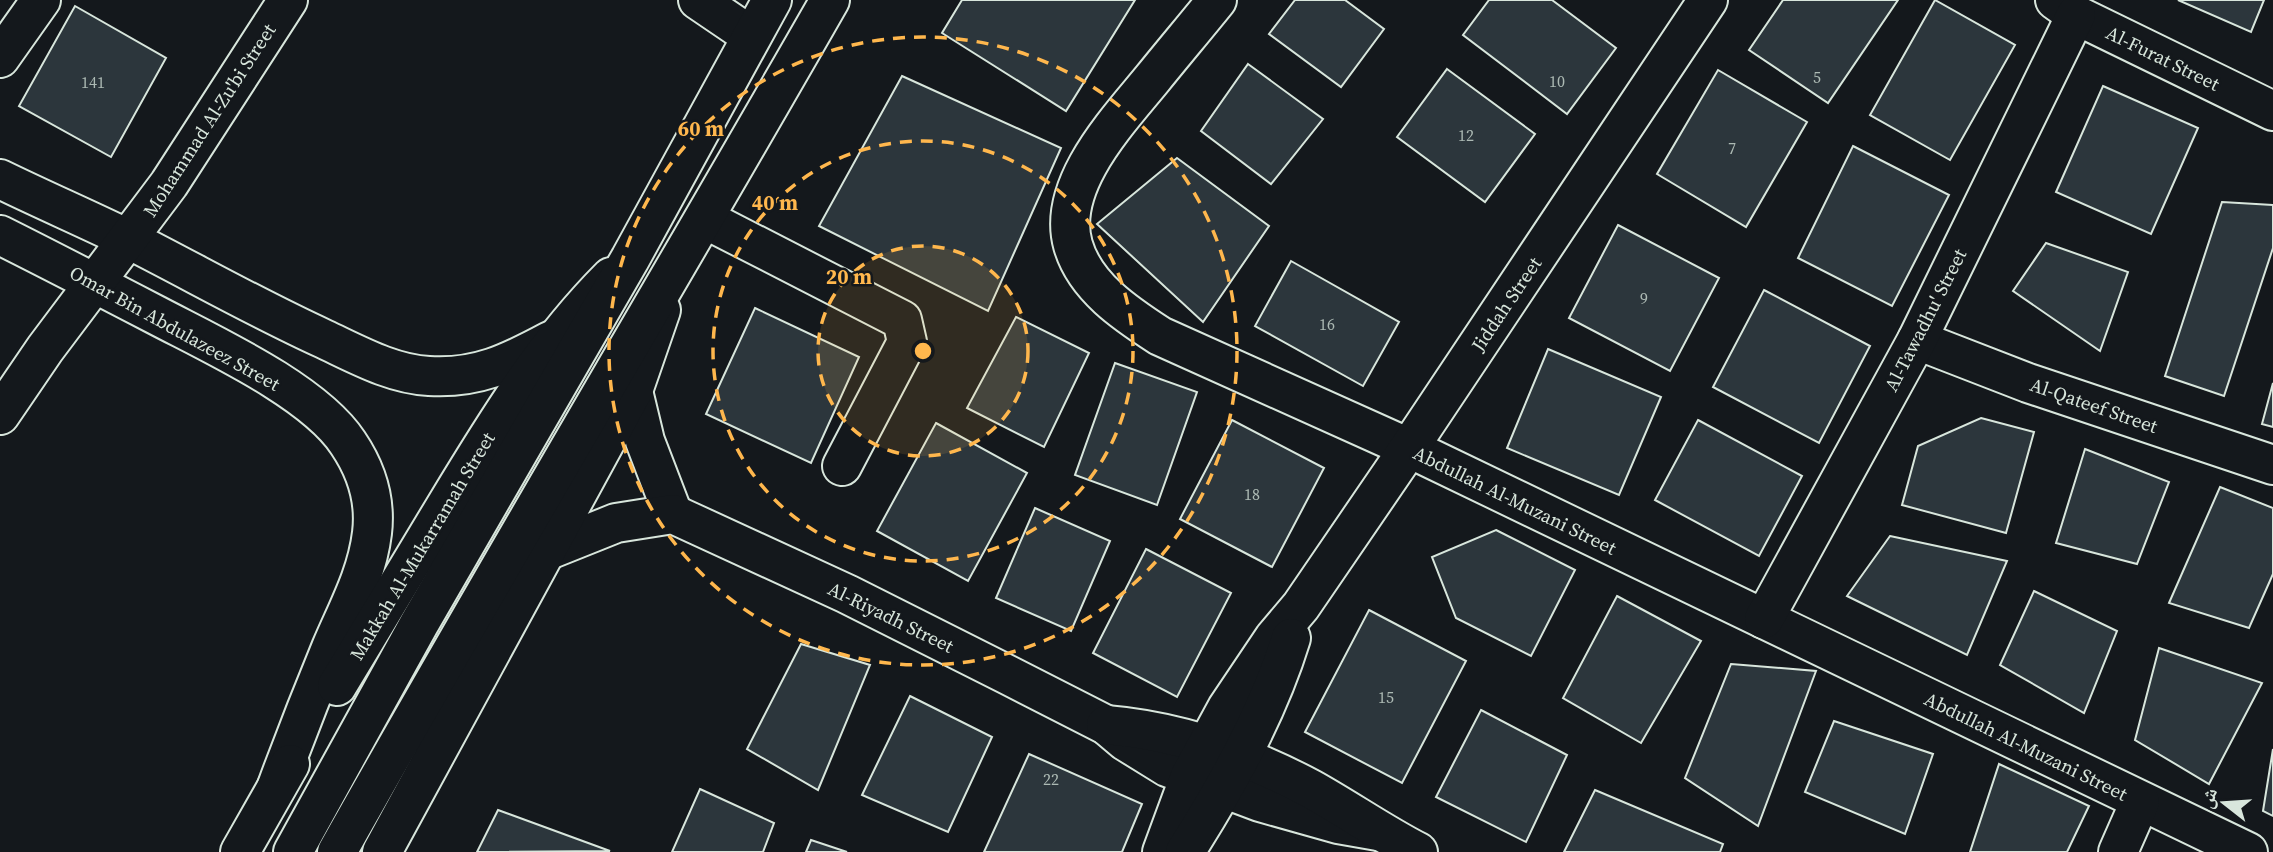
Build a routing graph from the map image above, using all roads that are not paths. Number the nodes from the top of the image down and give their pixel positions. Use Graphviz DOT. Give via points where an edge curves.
graph roads {
  1 [pos="41,0"];
  2 [pos="288,0"];
  3 [pos="698,0"];
  4 [pos="772,0"];
  5 [pos="830,0"];
  6 [pos="1217,0"];
  7 [pos="1709,0"];
  8 [pos="2065,7"];
  9 [pos="751,36"];
  10 [pos="0,58"];
  11 [pos="2273,111"];
  12 [pos="0,179"];
  13 [pos="705,219"];
  14 [pos="0,235"];
  15 [pos="129,240"];
  16 [pos="630,259"];
  17 [pos="676,269"];
  18 [pos="94,284"];
  19 [pos="558,337"];
  20 [pos="1917,340"];
  21 [pos="633,391"];
  22 [pos="0,415"];
  23 [pos="1409,448"];
  24 [pos="2273,465"];
  25 [pos="842,466"];
  26 [pos="673,514"];
  27 [pos="546,551"];
  28 [pos="1764,619"];
  29 [pos="1107,726"];
  30 [pos="1145,755"];
  31 [pos="1214,766"];
  32 [pos="277,786"];
  33 [pos="2140,802"];
  34 [pos="1171,849"];
  35 [pos="240,852"];
  36 [pos="293,852"];
  37 [pos="337,852"];
  38 [pos="382,852"];
  39 [pos="1418,852"];
  40 [pos="2118,852"];
  41 [pos="2248,852"];
  1 -- 10 [label="street"];
  2 -- 15 [label="street, Mohammad Al-Zu'bi Street"];
  3 -- 9 [label="street"];
  4 -- 9 [label="street, Makkah Al-Mukarramah Street"];
  5 -- 13 [label="street"];
  6 -- 23 [label="street, Abdullah Al-Muzani Street" via="1109,132 1086,170 1071,215 1074,247 1105,295 1160,336"];
  7 -- 23 [label="street, Jiddah Street"];
  8 -- 11 [label="street, Al-Furat Street"];
  8 -- 20 [label="street, Al-Tawadhu' Street"];
  9 -- 16 [label="street, Makkah Al-Mukarramah Street"];
  12 -- 15 [label="street"];
  13 -- 17 [label="street"];
  13 -- 25 [label="street" via="902,320 907,342"];
  14 -- 18 [label="street, Omar Bin Abdulazeez Street"];
  15 -- 18 [label="street, Mohammad Al-Zu'bi Street"];
  15 -- 19 [label="street" via="276,317 407,373 465,376 507,364"];
  16 -- 19 [label="street, Makkah Al-Mukarramah Street"];
  16 -- 36 [label="street, Makkah Al-Mukarramah Street"];
  17 -- 21 [label="street"];
  17 -- 37 [label="street" via="444,661"];
  18 -- 22 [label="street, Mohammad Al-Zu'bi Street"];
  18 -- 32 [label="street, Omar Bin Abdulazeez Street" via="250,365 298,397 329,421 362,466 373,514 367,560"];
  19 -- 32 [label="street, Makkah Al-Mukarramah Street" via="495,424"];
  20 -- 24 [label="street, Al-Qateef Street" via="2028,383"];
  20 -- 28 [label="street, Al-Tawadhu' Street"];
  21 -- 26 [label="street" via="645,441"];
  21 -- 27 [label="street"];
  23 -- 28 [label="street, Abdullah Al-Muzani Street"];
  23 -- 31 [label="street, Jiddah Street" via="1301,606 1274,683"];
  26 -- 27 [label="street" via="616,523"];
  26 -- 29 [label="street, Al-Riyadh Street" via="847,594"];
  27 -- 38 [label="street"];
  28 -- 33 [label="street, Abdullah Al-Muzani Street"];
  29 -- 30 [label="street, Al-Riyadh Street"];
  29 -- 31 [label="street, Al-Riyadh Street" via="1157,731"];
  30 -- 31 [label="street, Al-Riyadh Street"];
  30 -- 34 [label="street" via="1165,797"];
  31 -- 34 [label="street, Jiddah Street"];
  31 -- 39 [label="street, Al-Riyadh Street" via="1299,814 1378,831"];
  32 -- 35 [label="street, Makkah Al-Mukarramah Street"];
  33 -- 40 [label="street"];
  33 -- 41 [label="street, Abdullah Al-Muzani Street"];
}
